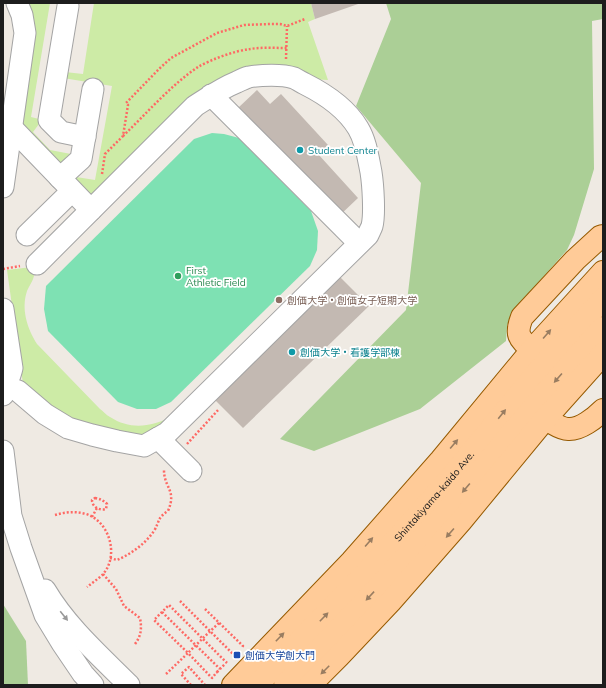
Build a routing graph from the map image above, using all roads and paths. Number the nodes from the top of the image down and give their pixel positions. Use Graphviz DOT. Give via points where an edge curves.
graph roads {
  1 [pos="17,3"];
  2 [pos="68,6"];
  3 [pos="305,19"];
  4 [pos="287,26"];
  5 [pos="287,48"];
  6 [pos="286,77"];
  7 [pos="93,89"];
  8 [pos="211,96"];
  9 [pos="12,128"];
  10 [pos="85,136"];
  11 [pos="123,136"];
  12 [pos="101,176"];
  13 [pos="66,185"];
  14 [pos="3,187"];
  15 [pos="91,210"];
  16 [pos="27,235"];
  17 [pos="603,236"];
  18 [pos="359,243"];
  19 [pos="37,264"];
  20 [pos="603,272"];
  21 [pos="603,299"];
  22 [pos="3,309"];
  23 [pos="603,328"];
  24 [pos="532,350"];
  25 [pos="603,354"];
  26 [pos="4,390"];
  27 [pos="220,409"];
  28 [pos="603,410"];
  29 [pos="545,419"];
  30 [pos="158,438"];
  31 [pos="3,451"];
  32 [pos="176,456"];
  33 [pos="191,471"];
  34 [pos="97,508"];
  35 [pos="55,515"];
  36 [pos="92,517"];
  37 [pos="21,548"];
  38 [pos="110,558"];
  39 [pos="103,574"];
  40 [pos="87,586"];
  41 [pos="180,601"];
  42 [pos="205,609"];
  43 [pos="162,612"];
  44 [pos="219,623"];
  45 [pos="210,631"];
  46 [pos="203,638"];
  47 [pos="135,644"];
  48 [pos="196,645"];
  49 [pos="188,653"];
  50 [pos="234,655"];
  51 [pos="227,662"];
  52 [pos="166,674"];
  53 [pos="223,676"];
  54 [pos="93,685"];
  55 [pos="129,685"];
  56 [pos="191,685"];
  57 [pos="206,685"];
  58 [pos="258,685"];
  59 [pos="285,685"];
  60 [pos="310,685"];
  1 -- 9 [label="lane" via="25,33"];
  2 -- 10 [label="lane" via="49,120 61,132"];
  3 -- 4 [label="path"];
  4 -- 5 [label="path"];
  4 -- 11 [label="path" via="244,25 217,33 171,58 126,103 128,105"];
  5 -- 6 [label="path"];
  5 -- 11 [label="path" via="248,49 199,67 166,93"];
  6 -- 8 [label="lane" via="271,75 247,78"];
  6 -- 18 [label="lane" via="318,91 337,104 358,128 363,138 372,176 373,219 368,235"];
  7 -- 10 [label="lane"];
  8 -- 15 [label="lane" via="195,106"];
  8 -- 18 [label="lane"];
  9 -- 13 [label="lane"];
  9 -- 14 [label="lane"];
  10 -- 13 [label="lane" via="81,159"];
  11 -- 12 [label="path" via="105,154"];
  13 -- 15 [label="lane"];
  13 -- 16 [label="lane"];
  15 -- 19 [label="lane"];
  17 -- 24 [label="main road" via="575,260 522,317 518,334"];
  18 -- 30 [label="lane" via="167,433"];
  24 -- 20 [label="main road, one-way"];
  58 -- 21 [label="main road, Shintakiyama-kaido Ave., one-way" via="362,577 452,476 538,370"];
  22 -- 26 [label="lane" via="12,368"];
  23 -- 59 [label="main road, Shintakiyama-kaido Ave., one-way" via="373,594"];
  53 -- 24 [label="main road, one-way" via="352,561 441,460"];
  25 -- 29 [label="main road"];
  26 -- 30 [label="lane" via="18,391 45,414 68,428 92,436 144,446"];
  27 -- 32 [label="path"];
  28 -- 29 [label="main road" via="577,428 568,429"];
  29 -- 60 [label="main road, one-way" via="395,596"];
  30 -- 32 [label="lane"];
  31 -- 37 [label="lane" via="11,516"];
  32 -- 33 [label="lane"];
  32 -- 38 [label="path" via="164,470 172,499 168,511 135,550 117,560"];
  34 -- 34 [label="path" via="105,510 106,504 103,500 95,498 92,504"];
  34 -- 36 [label="path"];
  35 -- 36 [label="path" via="78,513"];
  36 -- 38 [label="path" via="104,527 109,537"];
  37 -- 54 [label="lane" via="45,615 83,674"];
  37 -- 55 [label="lane, one-way" via="58,610"];
  38 -- 39 [label="path"];
  39 -- 40 [label="path"];
  39 -- 47 [label="path" via="116,589 124,606 140,618 142,627"];
  41 -- 45 [label="path"];
  42 -- 44 [label="path"];
  43 -- 46 [label="path" via="169,605"];
  43 -- 48 [label="path"];
  43 -- 49 [label="path" via="154,620"];
  44 -- 45 [label="path"];
  44 -- 50 [label="path" via="243,646"];
  45 -- 46 [label="path"];
  45 -- 50 [label="path"];
  46 -- 48 [label="path"];
  46 -- 51 [label="path"];
  48 -- 49 [label="path"];
  48 -- 53 [label="path"];
  49 -- 52 [label="path"];
  49 -- 53 [label="path" via="212,678"];
  50 -- 51 [label="path"];
  51 -- 53 [label="path"];
  56 -- 57 [label="path" via="181,674 189,667"];
}
